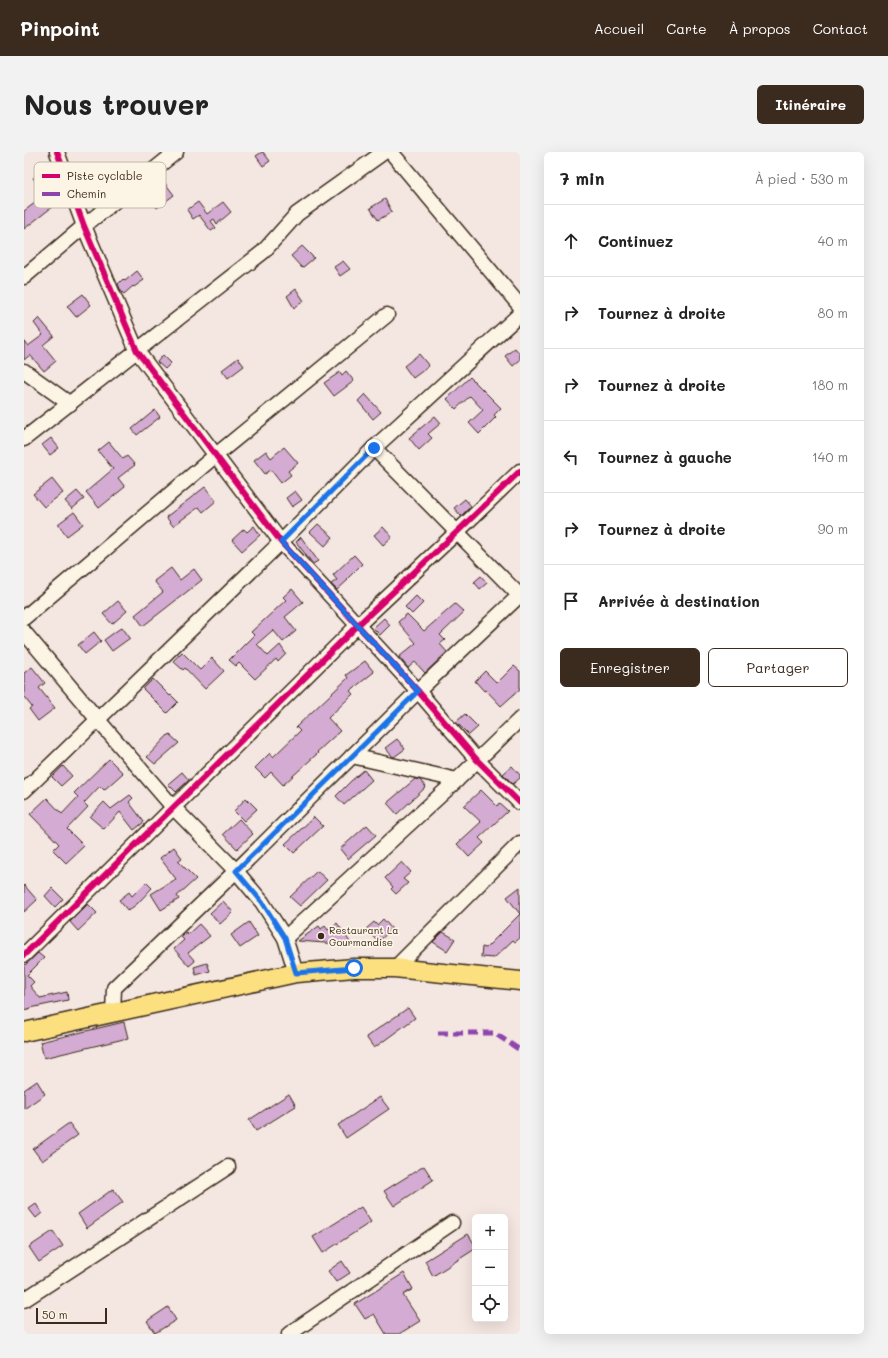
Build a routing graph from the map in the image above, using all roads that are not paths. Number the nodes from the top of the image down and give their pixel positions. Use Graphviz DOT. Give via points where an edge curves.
graph roads {
  1 [pos="57,152"];
  2 [pos="176,152"];
  3 [pos="384,152"];
  4 [pos="391,152"];
  5 [pos="61,162"];
  6 [pos="164,162"];
  7 [pos="77,208"];
  8 [pos="106,208"];
  9 [pos="84,226"];
  10 [pos="24,277"];
  11 [pos="520,306"];
  12 [pos="520,314"];
  13 [pos="387,315"];
  14 [pos="137,351"];
  15 [pos="24,371"];
  16 [pos="70,404"];
  17 [pos="24,439"];
  18 [pos="374,448"];
  19 [pos="216,455"];
  20 [pos="520,470"];
  21 [pos="457,532"];
  22 [pos="281,542"];
  23 [pos="520,595"];
  24 [pos="24,618"];
  25 [pos="358,625"];
  26 [pos="24,632"];
  27 [pos="418,691"];
  28 [pos="520,719"];
  29 [pos="98,720"];
  30 [pos="352,756"];
  31 [pos="477,760"];
  32 [pos="457,780"];
  33 [pos="24,791"];
  34 [pos="520,803"];
  35 [pos="173,807"];
  36 [pos="520,843"];
  37 [pos="236,871"];
  38 [pos="285,938"];
  39 [pos="24,955"];
  40 [pos="395,968"];
  41 [pos="296,973"];
  42 [pos="520,981"];
  43 [pos="113,1013"];
  44 [pos="25,1030"];
  45 [pos="228,1167"];
  46 [pos="452,1223"];
  47 [pos="24,1300"];
  48 [pos="289,1334"];
  1 -- 5 [label="street"];
  2 -- 6 [label="street"];
  3 -- 14 [label="street" via="297,214 263,252"];
  4 -- 11 [label="street"];
  7 -- 9 [label="street"];
  8 -- 9 [label="street"];
  9 -- 10 [label="street"];
  9 -- 14 [label="street"];
  12 -- 18 [label="street"];
  13 -- 19 [label="street"];
  14 -- 16 [label="street"];
  14 -- 19 [label="street"];
  15 -- 16 [label="street"];
  16 -- 17 [label="street"];
  18 -- 21 [label="street"];
  18 -- 22 [label="street"];
  19 -- 22 [label="street"];
  19 -- 24 [label="street"];
  20 -- 21 [label="street"];
  21 -- 23 [label="street"];
  21 -- 25 [label="street"];
  22 -- 25 [label="street"];
  22 -- 29 [label="street"];
  23 -- 27 [label="street"];
  25 -- 27 [label="street"];
  25 -- 35 [label="street"];
  26 -- 29 [label="street"];
  27 -- 30 [label="street"];
  27 -- 31 [label="street"];
  28 -- 31 [label="street"];
  29 -- 33 [label="street"];
  29 -- 35 [label="street"];
  30 -- 32 [label="street"];
  30 -- 37 [label="street"];
  31 -- 32 [label="street"];
  31 -- 34 [label="street"];
  32 -- 38 [label="street"];
  35 -- 37 [label="street"];
  35 -- 39 [label="street"];
  36 -- 40 [label="street"];
  37 -- 38 [label="street" via="262,902"];
  37 -- 43 [label="street" via="114,988"];
  38 -- 41 [label="street"];
  40 -- 41 [label="main road" via="354,968"];
  40 -- 42 [label="main road"];
  41 -- 43 [label="main road"];
  43 -- 44 [label="main road"];
  45 -- 47 [label="street"];
  46 -- 48 [label="street"];
}
